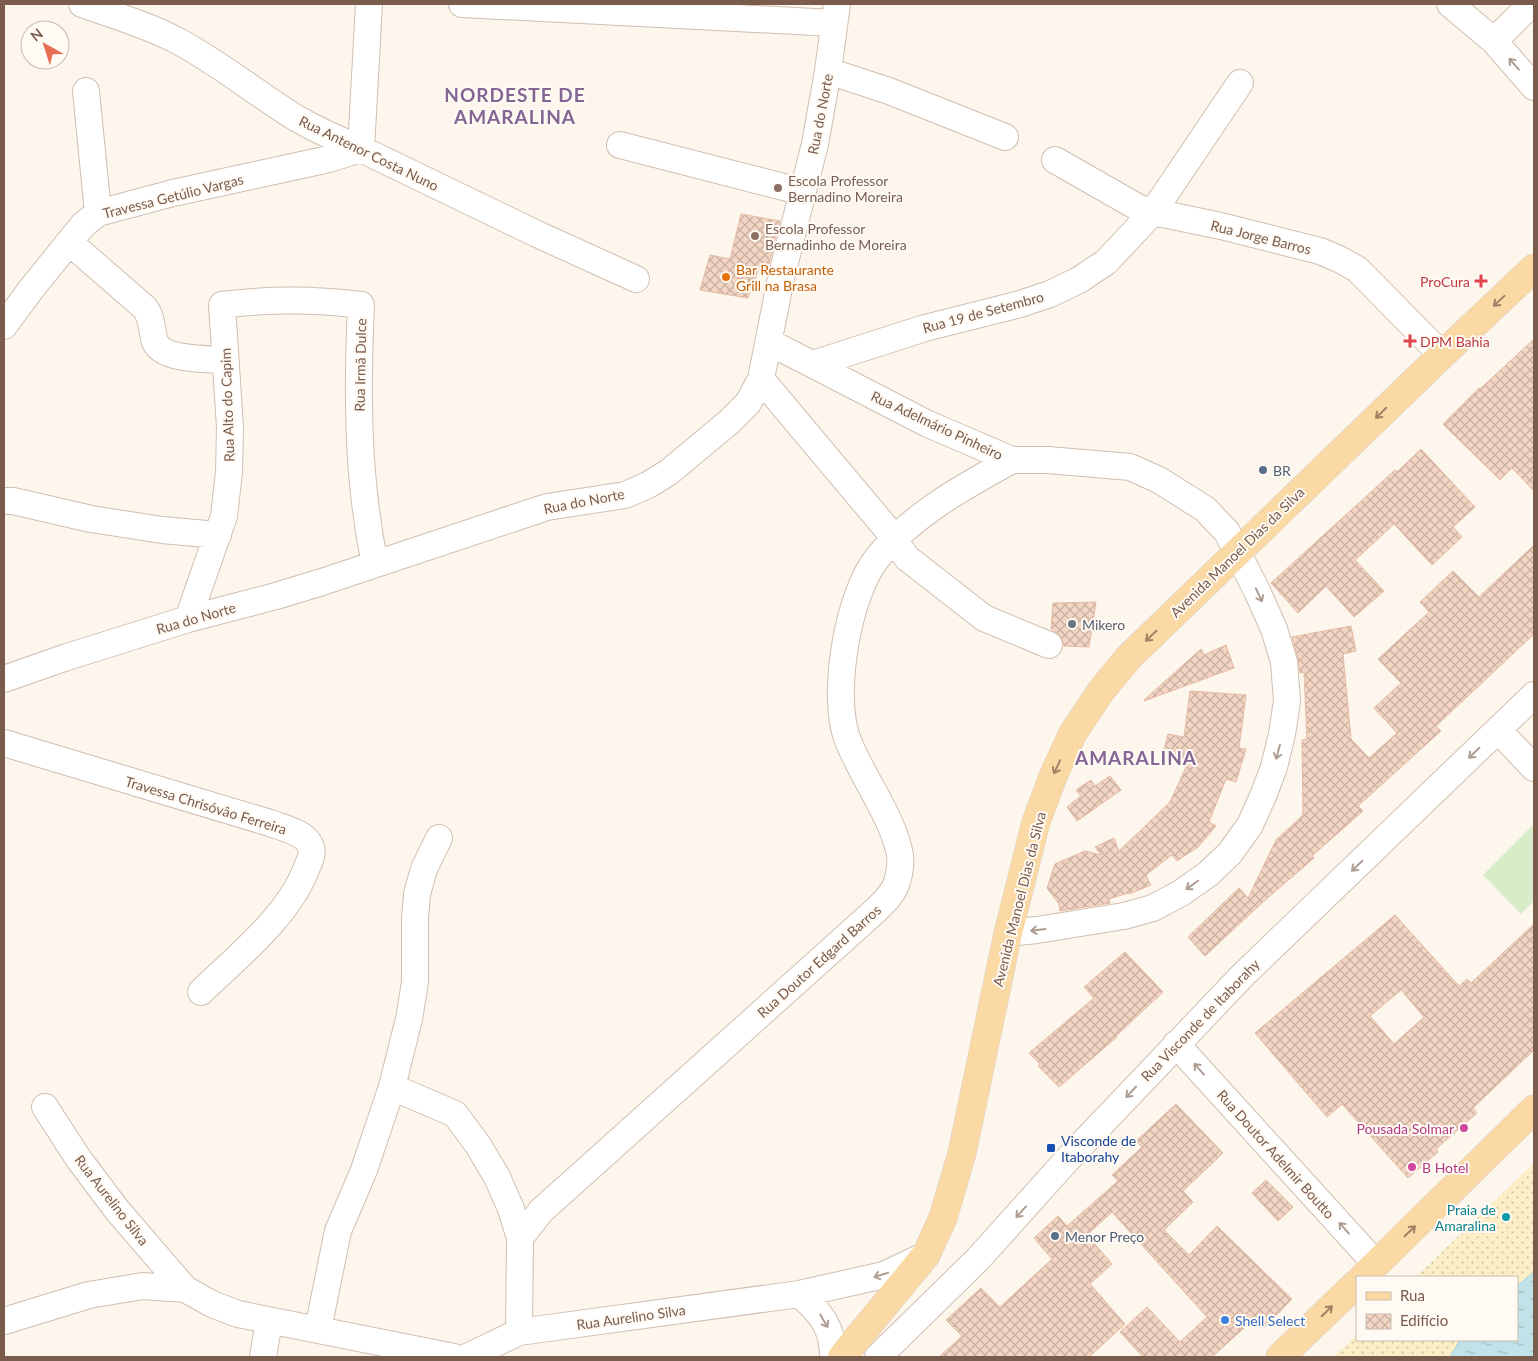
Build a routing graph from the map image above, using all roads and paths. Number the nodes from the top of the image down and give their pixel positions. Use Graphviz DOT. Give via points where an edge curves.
graph roads {
  1 [pos="82,4"];
  2 [pos="370,4"];
  3 [pos="462,4"];
  4 [pos="1450,4"];
  5 [pos="1531,4"];
  6 [pos="835,14"];
  7 [pos="1494,41"];
  8 [pos="828,70"];
  9 [pos="1240,83"];
  10 [pos="1534,87"];
  11 [pos="86,91"];
  12 [pos="1005,137"];
  13 [pos="620,145"];
  14 [pos="361,149"];
  15 [pos="1055,160"];
  16 [pos="803,192"];
  17 [pos="1153,212"];
  18 [pos="98,214"];
  19 [pos="69,242"];
  20 [pos="1534,268"];
  21 [pos="636,279"];
  22 [pos="222,305"];
  23 [pos="4,326"];
  24 [pos="769,342"];
  25 [pos="1442,355"];
  26 [pos="225,360"];
  27 [pos="813,364"];
  28 [pos="761,379"];
  29 [pos="1012,460"];
  30 [pos="4,501"];
  31 [pos="218,535"];
  32 [pos="894,540"];
  33 [pos="1237,552"];
  34 [pos="375,564"];
  35 [pos="188,619"];
  36 [pos="1049,645"];
  37 [pos="4,679"];
  38 [pos="1534,695"];
  39 [pos="1498,730"];
  40 [pos="4,742"];
  41 [pos="1534,768"];
  42 [pos="439,838"];
  43 [pos="1008,933"];
  44 [pos="201,992"];
  45 [pos="1176,1044"];
  46 [pos="392,1087"];
  47 [pos="44,1107"];
  48 [pos="1534,1109"];
  49 [pos="520,1238"];
  50 [pos="926,1255"];
  51 [pos="1370,1271"];
  52 [pos="1356,1284"];
  53 [pos="185,1289"];
  54 [pos="800,1294"];
  55 [pos="4,1321"];
  56 [pos="269,1321"];
  57 [pos="318,1329"];
  58 [pos="519,1332"];
  59 [pos="262,1357"];
  60 [pos="454,1357"];
  61 [pos="467,1357"];
  62 [pos="833,1357"];
  63 [pos="842,1357"];
  64 [pos="878,1357"];
  65 [pos="1280,1357"];
  1 -- 14 [label="street, Rua Antenor Costa Nuno" via="176,40 296,118"];
  2 -- 14 [label="street"];
  3 -- 6 [label="street"];
  4 -- 7 [label="street"];
  5 -- 7 [label="street"];
  6 -- 8 [label="street, Rua do Norte"];
  10 -- 7 [label="street, one-way"];
  8 -- 12 [label="street"];
  8 -- 16 [label="street, Rua do Norte" via="816,144"];
  9 -- 17 [label="street, Rua 19 de Setembro"];
  11 -- 18 [label="street"];
  13 -- 16 [label="street"];
  14 -- 18 [label="street, Travessa Getúlio Vargas"];
  14 -- 21 [label="street, Rua Antenor Costa Nuno"];
  15 -- 17 [label="street, Rua Jorge Barros" via="1139,208"];
  16 -- 24 [label="street, Rua do Norte"];
  17 -- 25 [label="street, Rua Jorge Barros" via="1320,251 1339,259 1371,282"];
  17 -- 27 [label="street, Rua 19 de Setembro" via="1106,262 1050,294 925,328"];
  18 -- 19 [label="street, Travessa Getúlio Vargas" via="83,225"];
  19 -- 23 [label="street, Travessa Getúlio Vargas"];
  19 -- 26 [label="street" via="145,308 151,316 159,349 170,355"];
  20 -- 25 [label="main road, Avenida Manoel Dias da Silva, one-way"];
  22 -- 26 [label="street, Rua Alto do Capim"];
  22 -- 34 [label="street, Rua Irmã Dulce" via="295,300 361,305 358,408 365,507"];
  24 -- 27 [label="street, Rua Adelmário Pinheiro"];
  24 -- 28 [label="street, Rua do Norte"];
  25 -- 33 [label="main road, Avenida Manoel Dias da Silva, one-way"];
  26 -- 31 [label="street, Rua Alto do Capim" via="230,427 229,472 224,516"];
  27 -- 29 [label="street, Rua Adelmário Pinheiro" via="928,424"];
  28 -- 32 [label="street"];
  28 -- 34 [label="street, Rua do Norte" via="748,403 729,422 669,472 648,485 625,495 547,506"];
  29 -- 32 [label="street, Rua Doutor Edgard Barros" via="935,506"];
  29 -- 33 [label="street, Rua Adelmário Pinheiro" via="1130,467 1159,480 1205,509 1227,532"];
  30 -- 31 [label="street" via="99,520"];
  31 -- 35 [label="street, Rua Alto do Capim"];
  32 -- 36 [label="street" via="907,558 984,618"];
  32 -- 49 [label="street, Rua Doutor Edgard Barros" via="867,572 850,618 842,700 846,736 896,841 900,857 895,886 875,911 541,1211"];
  33 -- 43 [label="main road, Avenida Manoel Dias da Silva, one-way" via="1129,658 1101,691 1073,733 1036,822"];
  33 -- 43 [label="street, Rua Adelmário Pinheiro, one-way" via="1274,628 1284,662 1287,702 1274,767 1250,824 1230,853 1208,874 1153,908 1124,916"];
  34 -- 35 [label="street, Rua do Norte" via="276,596"];
  35 -- 37 [label="street, Rua do Norte"];
  38 -- 39 [label="street, Rua Visconde de Itaborahy"];
  39 -- 41 [label="street"];
  39 -- 45 [label="street, Rua Visconde de Itaborahy, one-way" via="1242,976"];
  40 -- 44 [label="street, Travessa Chrisóvâo Ferreira" via="270,823 298,834 310,845 312,853 302,882 286,906"];
  42 -- 46 [label="street" via="424,869 417,894 415,982"];
  43 -- 50 [label="main road, Avenida Manoel Dias da Silva" via="962,1153 943,1218"];
  51 -- 45 [label="street, Rua Doutor Adelmir Boutto, one-way"];
  45 -- 64 [label="street, Rua Visconde de Itaborahy, one-way" via="978,1259"];
  46 -- 49 [label="street" via="455,1114 497,1177"];
  46 -- 57 [label="street" via="364,1170 338,1231"];
  47 -- 53 [label="street, Rua Aurelino Silva" via="118,1210"];
  51 -- 48 [label="main road, one-way"];
  49 -- 58 [label="street"];
  50 -- 54 [label="street, Rua Aurelino Silva, one-way" via="884,1274"];
  50 -- 63 [label="main road, Avenida Manoel Dias da Silva"];
  65 -- 52 [label="main road, one-way"];
  53 -- 55 [label="street, Rua Aurelino Silva" via="143,1286 119,1289"];
  53 -- 56 [label="street, Rua Aurelino Silva" via="238,1314"];
  54 -- 58 [label="street, Rua Aurelino Silva"];
  54 -- 62 [label="street, one-way" via="816,1308 826,1323"];
  56 -- 57 [label="street, Rua Aurelino Silva"];
  56 -- 59 [label="street"];
  57 -- 60 [label="street, Rua Aurelino Silva"];
  58 -- 61 [label="street, Rua Aurelino Silva"];
}
